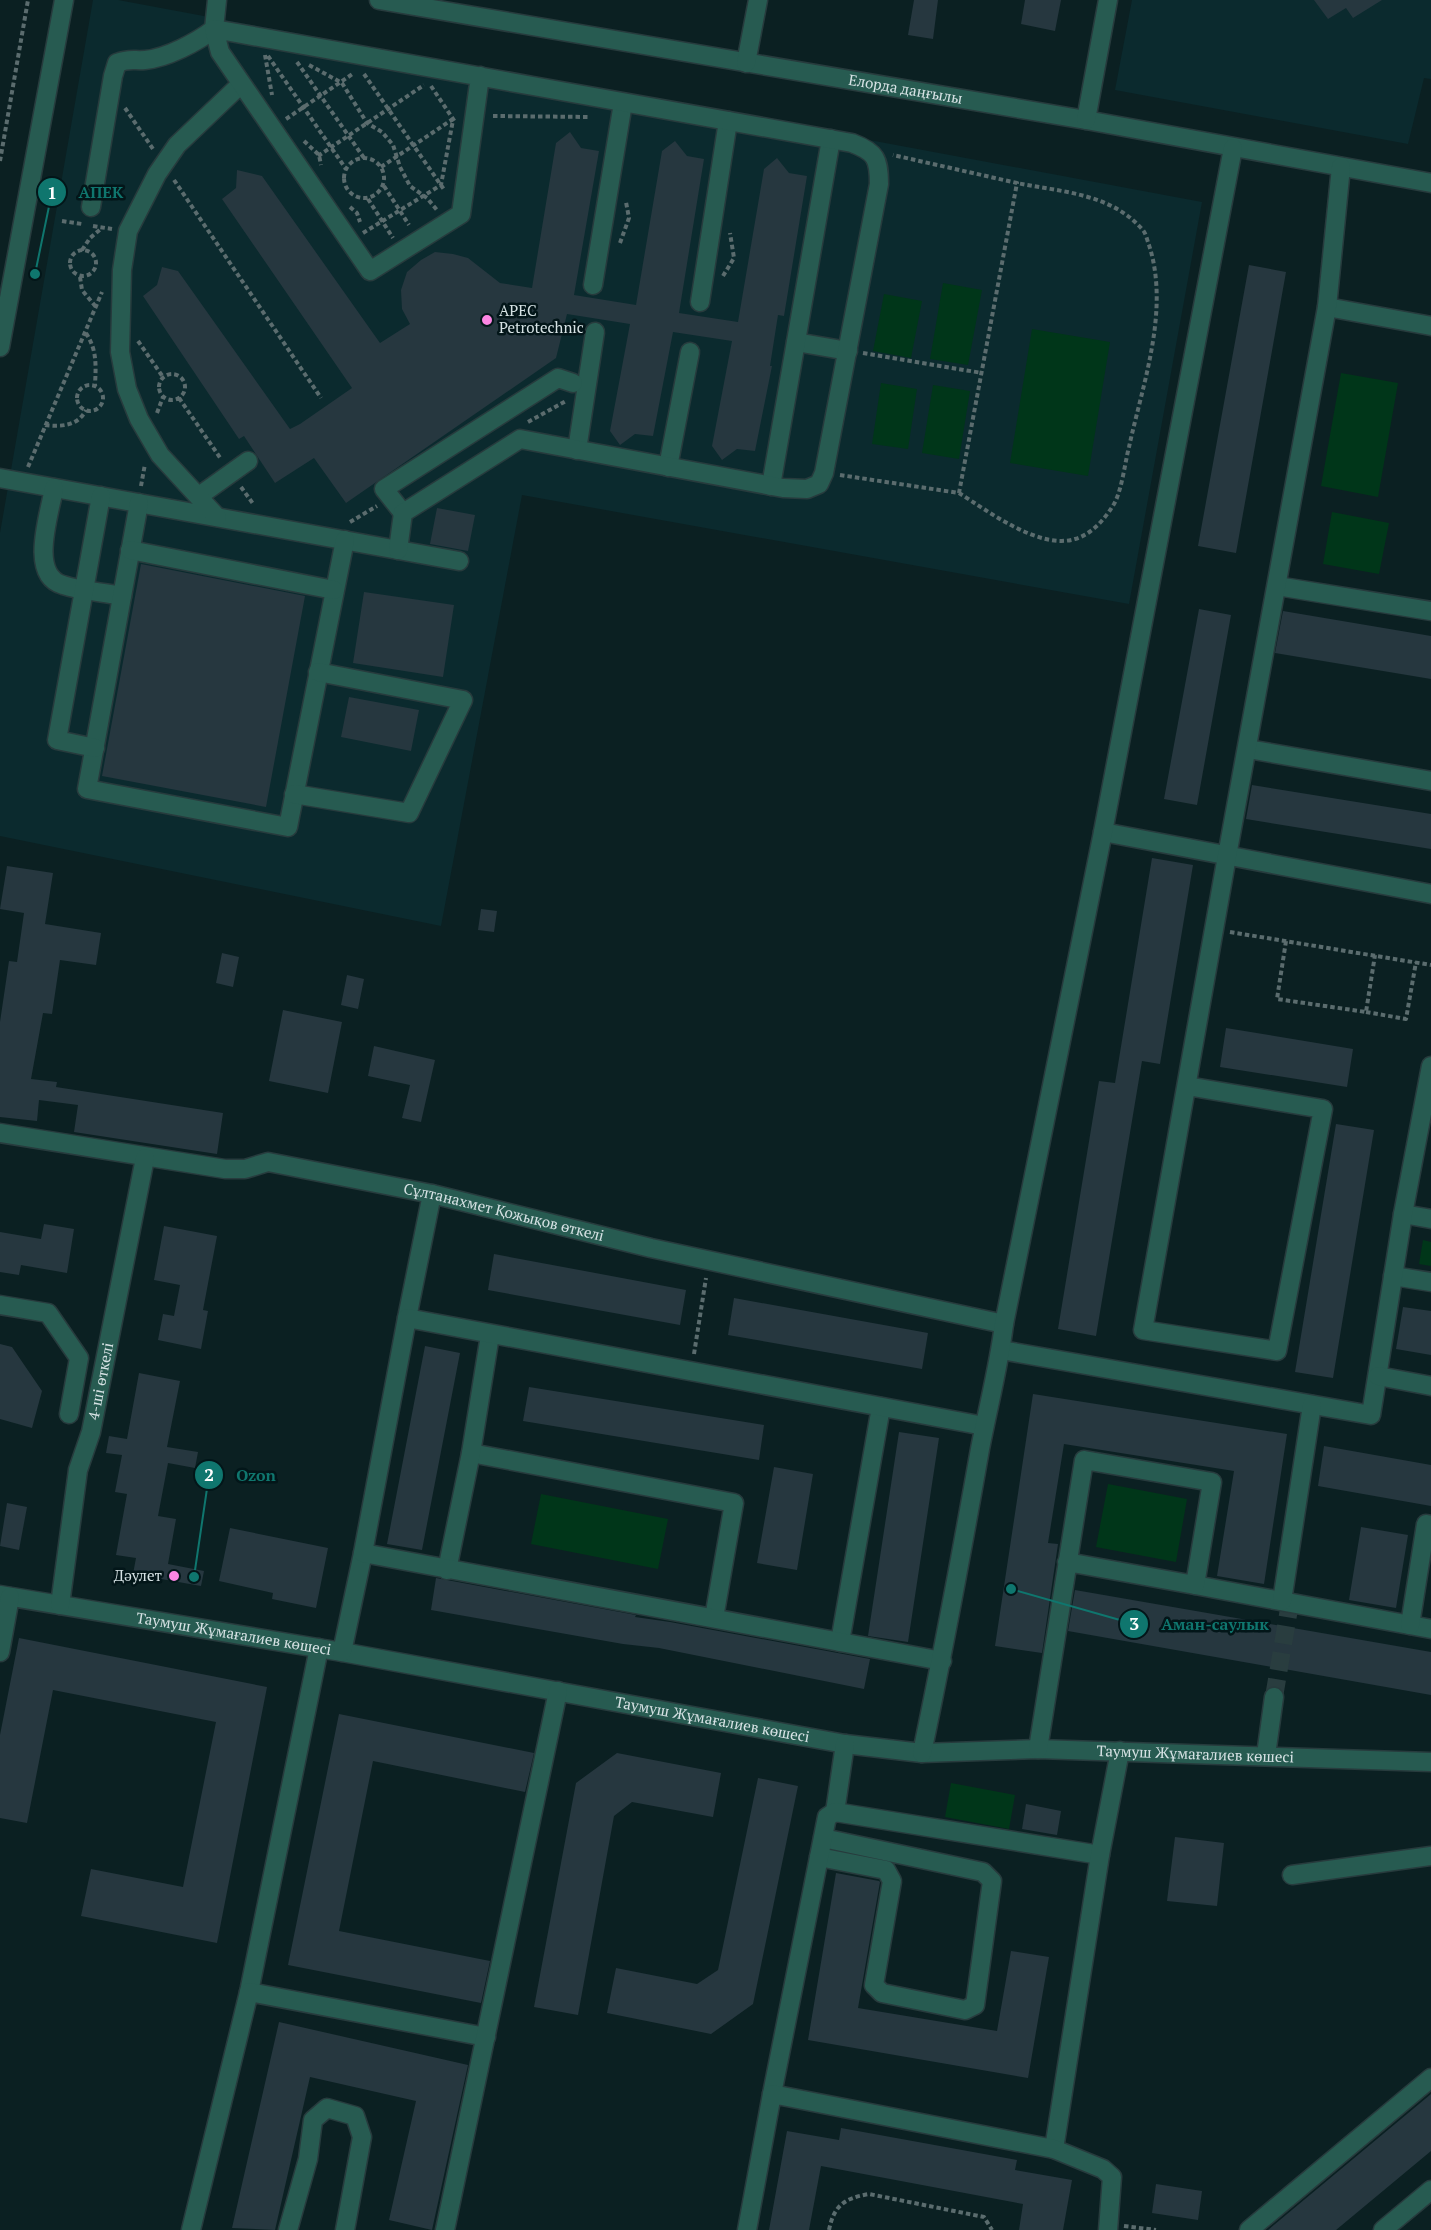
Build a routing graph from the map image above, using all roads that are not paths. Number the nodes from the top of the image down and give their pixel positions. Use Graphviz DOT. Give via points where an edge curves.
graph roads {
  1 [pos="64,0"];
  2 [pos="217,0"];
  3 [pos="379,0"];
  4 [pos="758,0"];
  5 [pos="1108,0"];
  6 [pos="408,2"];
  7 [pos="214,29"];
  8 [pos="746,63"];
  9 [pos="480,76"];
  10 [pos="241,84"];
  11 [pos="622,110"];
  12 [pos="1086,120"];
  13 [pos="728,121"];
  14 [pos="831,140"];
  15 [pos="1233,148"];
  16 [pos="1341,167"];
  17 [pos="1431,183"];
  18 [pos="91,207"];
  19 [pos="593,285"];
  20 [pos="700,302"];
  21 [pos="1327,307"];
  22 [pos="1431,326"];
  23 [pos="595,332"];
  24 [pos="796,342"];
  25 [pos="0,347"];
  26 [pos="848,351"];
  27 [pos="690,352"];
  28 [pos="580,386"];
  29 [pos="493,420"];
  30 [pos="505,442"];
  31 [pos="577,450"];
  32 [pos="248,461"];
  33 [pos="668,467"];
  34 [pos="0,478"];
  35 [pos="771,486"];
  36 [pos="54,488"];
  37 [pos="102,496"];
  38 [pos="200,496"];
  39 [pos="139,503"];
  40 [pos="403,513"];
  41 [pos="217,517"];
  42 [pos="346,532"];
  43 [pos="130,550"];
  44 [pos="398,550"];
  45 [pos="459,561"];
  46 [pos="1277,586"];
  47 [pos="84,588"];
  48 [pos="334,590"];
  49 [pos="122,596"];
  50 [pos="1431,611"];
  51 [pos="318,672"];
  52 [pos="95,748"];
  53 [pos="1248,749"];
  54 [pos="1431,781"];
  55 [pos="294,794"];
  56 [pos="1103,832"];
  57 [pos="1227,856"];
  58 [pos="1431,894"];
  59 [pos="1431,1066"];
  60 [pos="1187,1086"];
  61 [pos="0,1133"];
  62 [pos="146,1158"];
  63 [pos="432,1194"];
  64 [pos="1403,1214"];
  65 [pos="1431,1219"];
  66 [pos="1393,1276"];
  67 [pos="1431,1282"];
  68 [pos="0,1305"];
  69 [pos="407,1318"];
  70 [pos="1004,1324"];
  71 [pos="490,1335"];
  72 [pos="1001,1350"];
  73 [pos="1378,1376"];
  74 [pos="1431,1386"];
  75 [pos="1312,1405"];
  76 [pos="881,1407"];
  77 [pos="69,1414"];
  78 [pos="984,1426"];
  79 [pos="471,1453"];
  80 [pos="1431,1525"];
  81 [pos="363,1553"];
  82 [pos="1066,1562"];
  83 [pos="447,1570"];
  84 [pos="1196,1585"];
  85 [pos="5,1596"];
  86 [pos="1282,1601"];
  87 [pos="60,1605"];
  88 [pos="714,1618"];
  89 [pos="1410,1625"];
  90 [pos="1431,1629"];
  91 [pos="840,1642"];
  92 [pos="319,1648"];
  93 [pos="0,1652"];
  94 [pos="342,1652"];
  95 [pos="942,1661"];
  96 [pos="558,1691"];
  97 [pos="1274,1697"];
  98 [pos="845,1744"];
  99 [pos="1038,1749"];
  100 [pos="1120,1751"];
  101 [pos="922,1754"];
  102 [pos="1266,1755"];
  103 [pos="1431,1762"];
  104 [pos="835,1812"];
  105 [pos="823,1838"];
  106 [pos="1100,1854"];
  107 [pos="1431,1856"];
  108 [pos="819,1857"];
  109 [pos="1292,1875"];
  110 [pos="249,1992"];
  111 [pos="486,2037"];
  112 [pos="1431,2078"];
  113 [pos="772,2094"];
  114 [pos="1054,2149"];
  115 [pos="1431,2190"];
  116 [pos="1108,2227"];
  117 [pos="191,2230"];
  118 [pos="288,2230"];
  119 [pos="345,2230"];
  120 [pos="445,2230"];
  121 [pos="747,2230"];
  122 [pos="1249,2230"];
  123 [pos="1383,2230"];
  1 -- 25 [label="street"];
  2 -- 7 [label="street"];
  3 -- 6 [label="street, Елорда даңғылы"];
  4 -- 8 [label="street"];
  5 -- 12 [label="street"];
  6 -- 8 [label="street, Елорда даңғылы"];
  7 -- 9 [label="street"];
  7 -- 10 [label="street" via="220,52"];
  7 -- 18 [label="street" via="194,44 145,60 128,58 117,63"];
  8 -- 12 [label="street, Елорда даңғылы"];
  9 -- 10 [label="street" via="461,214 370,271"];
  9 -- 11 [label="street"];
  10 -- 38 [label="street" via="177,145 164,165 128,231 122,270 120,316 127,388 160,455"];
  11 -- 13 [label="street"];
  11 -- 19 [label="street"];
  12 -- 15 [label="street, Елорда даңғылы"];
  13 -- 14 [label="street"];
  13 -- 20 [label="street"];
  14 -- 24 [label="street"];
  14 -- 26 [label="street" via="870,150 879,164 879,184"];
  15 -- 16 [label="street, Елорда даңғылы"];
  15 -- 56 [label="street"];
  16 -- 17 [label="street, Елорда даңғылы"];
  16 -- 21 [label="street"];
  21 -- 22 [label="street"];
  21 -- 46 [label="street"];
  23 -- 28 [label="street"];
  24 -- 26 [label="street"];
  24 -- 35 [label="street"];
  26 -- 35 [label="street" via="819,484 807,489"];
  27 -- 33 [label="street"];
  28 -- 29 [label="street" via="558,378"];
  28 -- 31 [label="street"];
  29 -- 30 [label="street"];
  29 -- 40 [label="street" via="384,489"];
  30 -- 31 [label="street" via="520,440"];
  30 -- 40 [label="street"];
  31 -- 33 [label="street"];
  32 -- 38 [label="street"];
  33 -- 35 [label="street"];
  34 -- 36 [label="street"];
  36 -- 37 [label="street"];
  36 -- 47 [label="street" via="42,553 45,567 51,580"];
  37 -- 39 [label="street"];
  37 -- 47 [label="street"];
  38 -- 41 [label="street"];
  39 -- 41 [label="street"];
  39 -- 43 [label="street"];
  40 -- 44 [label="street"];
  41 -- 42 [label="street"];
  42 -- 44 [label="street"];
  42 -- 48 [label="street"];
  43 -- 48 [label="street"];
  43 -- 49 [label="street"];
  44 -- 45 [label="street"];
  46 -- 50 [label="street"];
  46 -- 53 [label="street"];
  47 -- 49 [label="street"];
  47 -- 52 [label="street" via="57,740"];
  48 -- 51 [label="street"];
  49 -- 52 [label="street"];
  51 -- 55 [label="street"];
  51 -- 55 [label="street" via="464,700 409,813"];
  52 -- 55 [label="street" via="87,789 288,827"];
  53 -- 54 [label="street"];
  53 -- 57 [label="street"];
  56 -- 57 [label="street"];
  56 -- 70 [label="street"];
  57 -- 58 [label="street"];
  57 -- 60 [label="street"];
  59 -- 64 [label="street"];
  60 -- 60 [label="street" via="1143,1330 1277,1351 1323,1109"];
  61 -- 62 [label="street, Сұлтанахмет Қожықов өткелі"];
  62 -- 63 [label="street, Сұлтанахмет Қожықов өткелі" via="225,1170 268,1162"];
  62 -- 87 [label="street, 4-ші өткелі" via="91,1432 78,1470"];
  63 -- 69 [label="street"];
  63 -- 70 [label="street, Сұлтанахмет Қожықов өткелі"];
  64 -- 65 [label="street"];
  64 -- 66 [label="street"];
  66 -- 67 [label="street"];
  66 -- 73 [label="street"];
  68 -- 77 [label="street" via="48,1313 79,1358"];
  69 -- 71 [label="street"];
  69 -- 81 [label="street"];
  70 -- 72 [label="street"];
  71 -- 76 [label="street"];
  71 -- 79 [label="street"];
  72 -- 75 [label="street"];
  72 -- 78 [label="street"];
  73 -- 74 [label="street"];
  73 -- 75 [label="street" via="1371,1415"];
  75 -- 86 [label="street"];
  76 -- 78 [label="street"];
  76 -- 91 [label="street"];
  78 -- 95 [label="street"];
  79 -- 83 [label="street"];
  79 -- 88 [label="street" via="734,1503"];
  80 -- 89 [label="street" via="1426,1524"];
  81 -- 83 [label="street"];
  81 -- 94 [label="street"];
  82 -- 84 [label="street"];
  82 -- 84 [label="street" via="1084,1460 1201,1480 1212,1482"];
  82 -- 99 [label="street"];
  83 -- 88 [label="street"];
  84 -- 86 [label="street"];
  85 -- 87 [label="street, Таумуш Жұмағалиев көшесі"];
  85 -- 93 [label="street"];
  86 -- 89 [label="street"];
  87 -- 92 [label="street, Таумуш Жұмағалиев көшесі"];
  88 -- 91 [label="street"];
  89 -- 90 [label="street"];
  91 -- 95 [label="street"];
  92 -- 94 [label="street, Таумуш Жұмағалиев көшесі"];
  92 -- 110 [label="street"];
  94 -- 96 [label="street, Таумуш Жұмағалиев көшесі"];
  95 -- 101 [label="street"];
  96 -- 98 [label="street, Таумуш Жұмағалиев көшесі"];
  96 -- 111 [label="street"];
  97 -- 102 [label="street"];
  98 -- 101 [label="street, Таумуш Жұмағалиев көшесі"];
  98 -- 104 [label="street"];
  99 -- 100 [label="street, Таумуш Жұмағалиев көшесі"];
  99 -- 101 [label="street, Таумуш Жұмағалиев көшесі"];
  100 -- 102 [label="street, Таумуш Жұмағалиев көшесі"];
  100 -- 106 [label="street"];
  102 -- 103 [label="street, Таумуш Жұмағалиев көшесі"];
  104 -- 105 [label="street" via="827,1817"];
  104 -- 106 [label="street"];
  105 -- 108 [label="street"];
  105 -- 108 [label="street" via="983,1872 992,1881 975,2005 964,2010 882,1993 874,1985 892,1881 886,1870"];
  106 -- 114 [label="street"];
  107 -- 109 [label="street"];
  108 -- 113 [label="street"];
  110 -- 111 [label="street"];
  110 -- 117 [label="street"];
  111 -- 120 [label="street"];
  112 -- 122 [label="street"];
  113 -- 114 [label="street"];
  113 -- 121 [label="street"];
  114 -- 116 [label="street" via="1103,2169 1112,2177"];
  115 -- 123 [label="street"];
  118 -- 119 [label="street" via="308,2159 313,2120 327,2108 355,2116 362,2137"];
}
